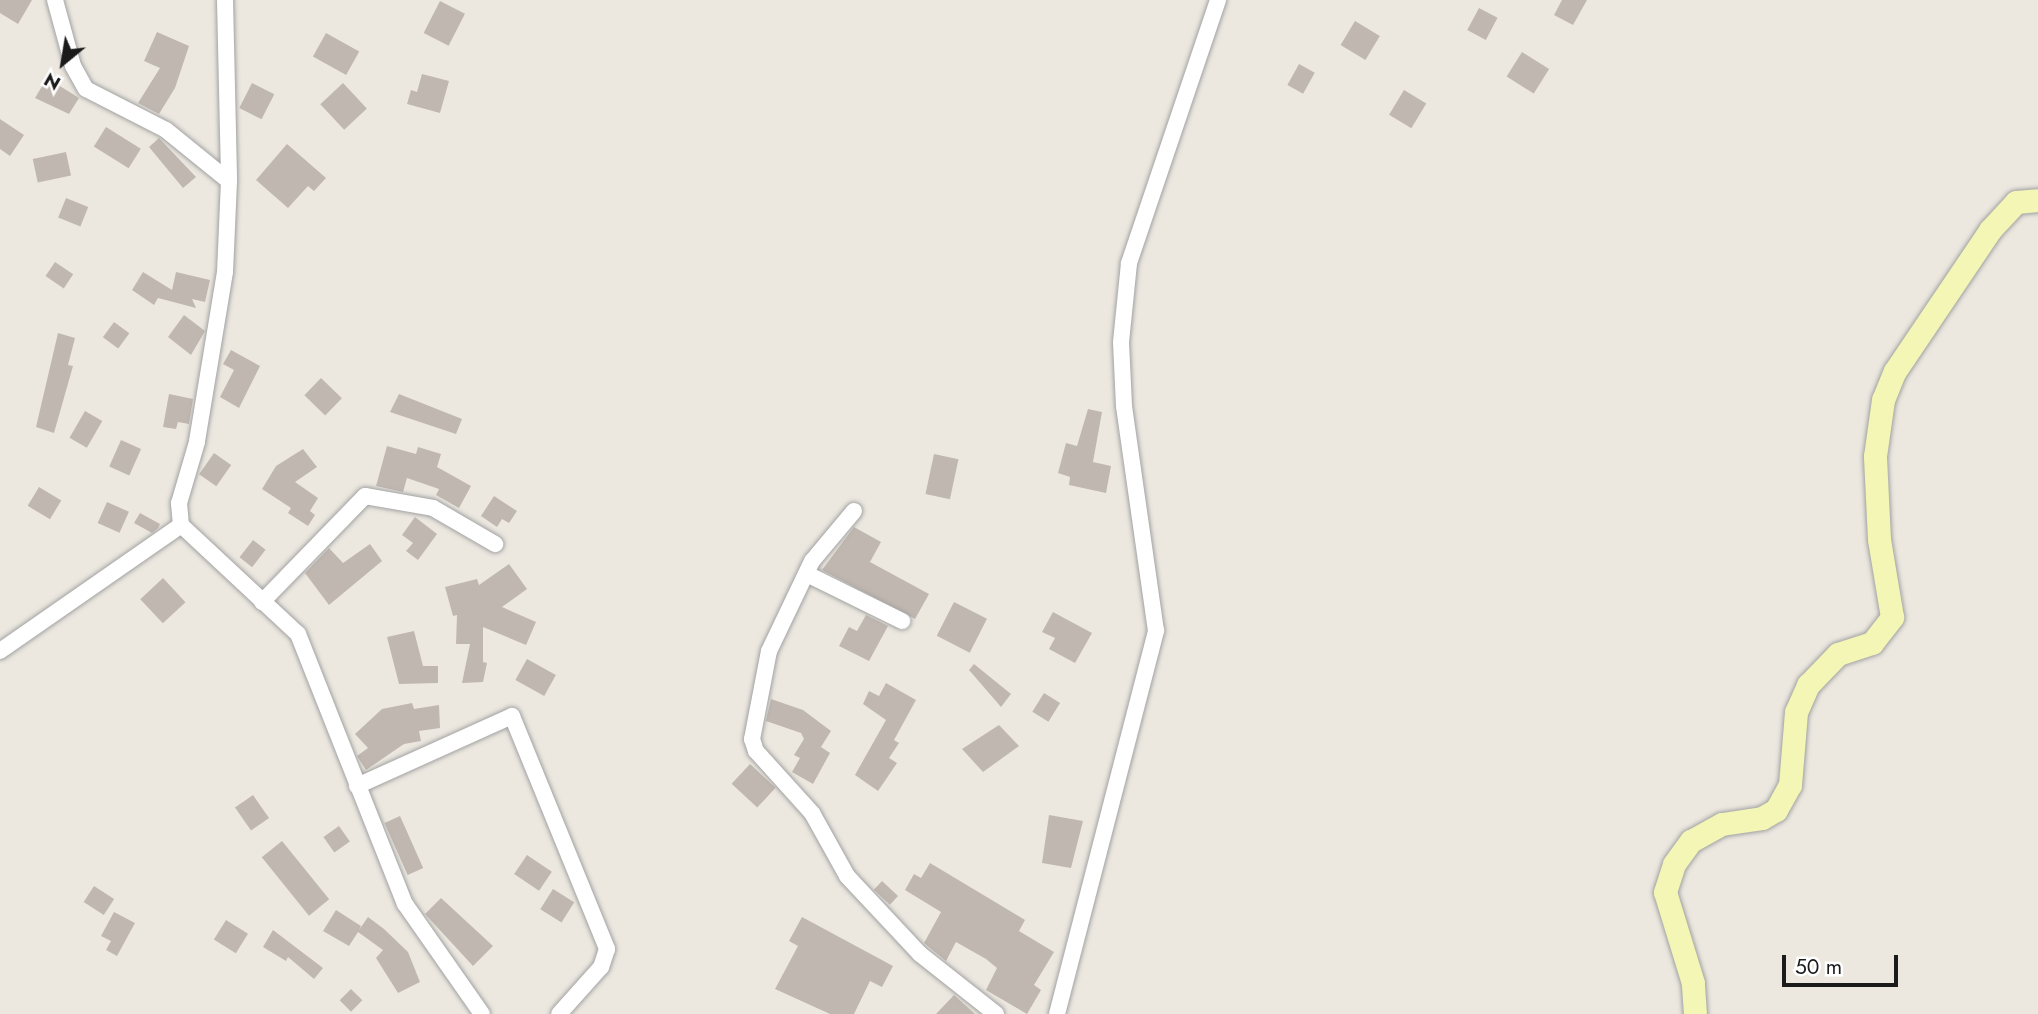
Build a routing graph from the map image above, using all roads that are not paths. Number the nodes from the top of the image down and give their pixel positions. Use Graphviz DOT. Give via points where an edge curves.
graph roads {
  1 [pos="55,0"];
  2 [pos="225,0"];
  3 [pos="1218,0"];
  4 [pos="229,181"];
  5 [pos="2038,200"];
  6 [pos="854,511"];
  7 [pos="181,525"];
  8 [pos="495,544"];
  9 [pos="809,575"];
  10 [pos="262,602"];
  11 [pos="902,621"];
  12 [pos="0,651"];
  13 [pos="357,786"];
  14 [pos="482,1014"];
  15 [pos="559,1014"];
  16 [pos="996,1014"];
  17 [pos="1057,1014"];
  18 [pos="1695,1014"];
  1 -- 4 [label="street" via="73,66 86,89 166,130"];
  2 -- 4 [label="street"];
  3 -- 17 [label="street" via="1129,263 1121,342 1124,406 1156,631"];
  4 -- 7 [label="street" via="225,272 197,442 179,503"];
  5 -- 18 [label="main road" via="2016,202 1990,230 1895,371 1883,400 1876,470 1879,539 1892,617 1872,643 1838,654 1808,685 1796,712 1790,785 1776,810 1762,818 1722,824 1691,841 1674,864 1665,892 1693,983"];
  6 -- 9 [label="street" via="812,561"];
  7 -- 10 [label="street"];
  7 -- 12 [label="street"];
  8 -- 10 [label="street" via="433,509 365,496"];
  9 -- 11 [label="street"];
  9 -- 16 [label="street" via="769,651 751,739 756,751 812,813 847,876 920,954"];
  10 -- 13 [label="street" via="298,634"];
  13 -- 14 [label="street" via="405,904"];
  13 -- 15 [label="street" via="512,716 607,949 601,967"];
}
